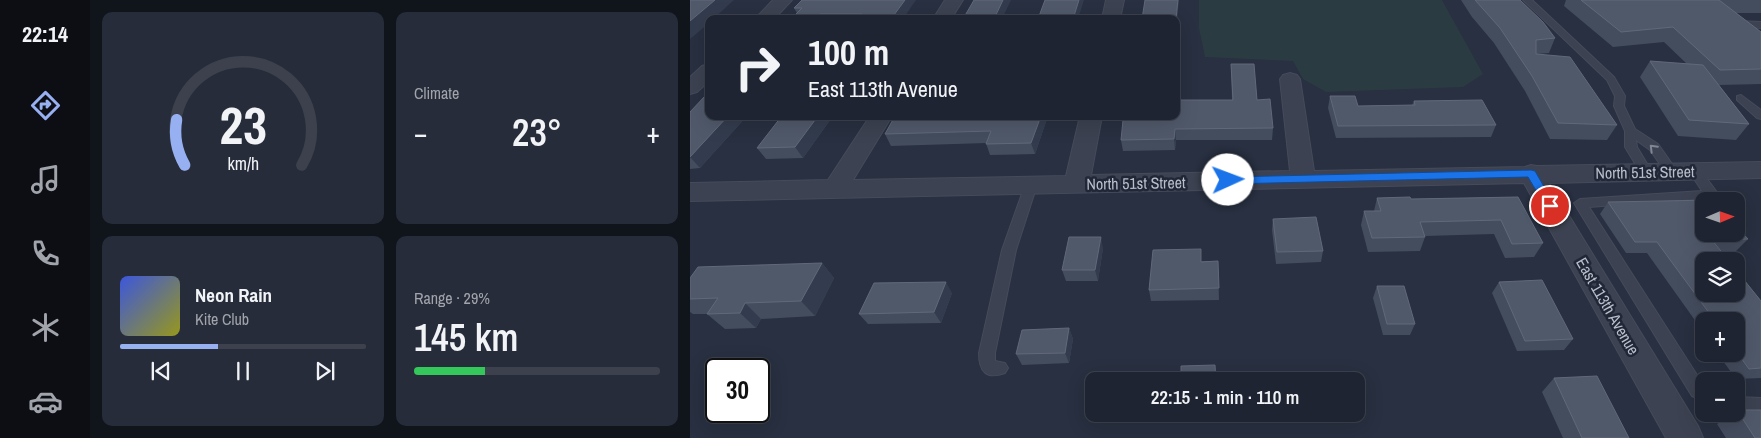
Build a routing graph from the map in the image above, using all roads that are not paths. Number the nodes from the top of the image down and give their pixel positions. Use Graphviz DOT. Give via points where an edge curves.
graph roads {
  1 [pos="784,0"];
  2 [pos="954,0"];
  3 [pos="1115,0"];
  4 [pos="1527,0"];
  5 [pos="768,15"];
  6 [pos="945,15"];
  7 [pos="1112,15"];
  8 [pos="1731,19"];
  9 [pos="1761,25"];
  10 [pos="705,74"];
  11 [pos="1290,79"];
  12 [pos="690,88"];
  13 [pos="1741,98"];
  14 [pos="1761,116"];
  15 [pos="878,120"];
  16 [pos="1090,120"];
  17 [pos="1630,131"];
  18 [pos="1761,170"];
  19 [pos="1683,171"];
  20 [pos="1646,172"];
  21 [pos="1531,174"];
  22 [pos="1303,178"];
  23 [pos="1076,184"];
  24 [pos="1031,185"];
  25 [pos="835,189"];
  26 [pos="690,192"];
  27 [pos="1000,368"];
  28 [pos="1695,387"];
  29 [pos="1745,405"];
  30 [pos="1761,406"];
  31 [pos="1684,438"];
  1 -- 5 [label="street"];
  2 -- 6 [label="street"];
  3 -- 7 [label="street"];
  4 -- 17 [label="lane" via="1611,79 1620,96 1619,106"];
  8 -- 9 [label="lane" via="1739,25"];
  10 -- 12 [label="street"];
  11 -- 22 [label="street"];
  13 -- 14 [label="lane"];
  15 -- 25 [label="street"];
  16 -- 23 [label="street"];
  19 -- 17 [label="lane, one-way"];
  17 -- 20 [label="lane" via="1631,147"];
  18 -- 19 [label="street, North 51st Street"];
  19 -- 20 [label="street, North 51st Street"];
  19 -- 28 [label="lane" via="1710,191 1705,195 1580,203"];
  20 -- 21 [label="street, North 51st Street"];
  21 -- 22 [label="street, North 51st Street"];
  21 -- 31 [label="street, East 113th Avenue"];
  22 -- 23 [label="street, North 51st Street"];
  23 -- 24 [label="street, North 51st Street"];
  24 -- 25 [label="street, North 51st Street"];
  24 -- 27 [label="lane" via="1009,250 987,353 987,365"];
  25 -- 26 [label="street, North 51st Street"];
  29 -- 30 [label="lane"];
}
